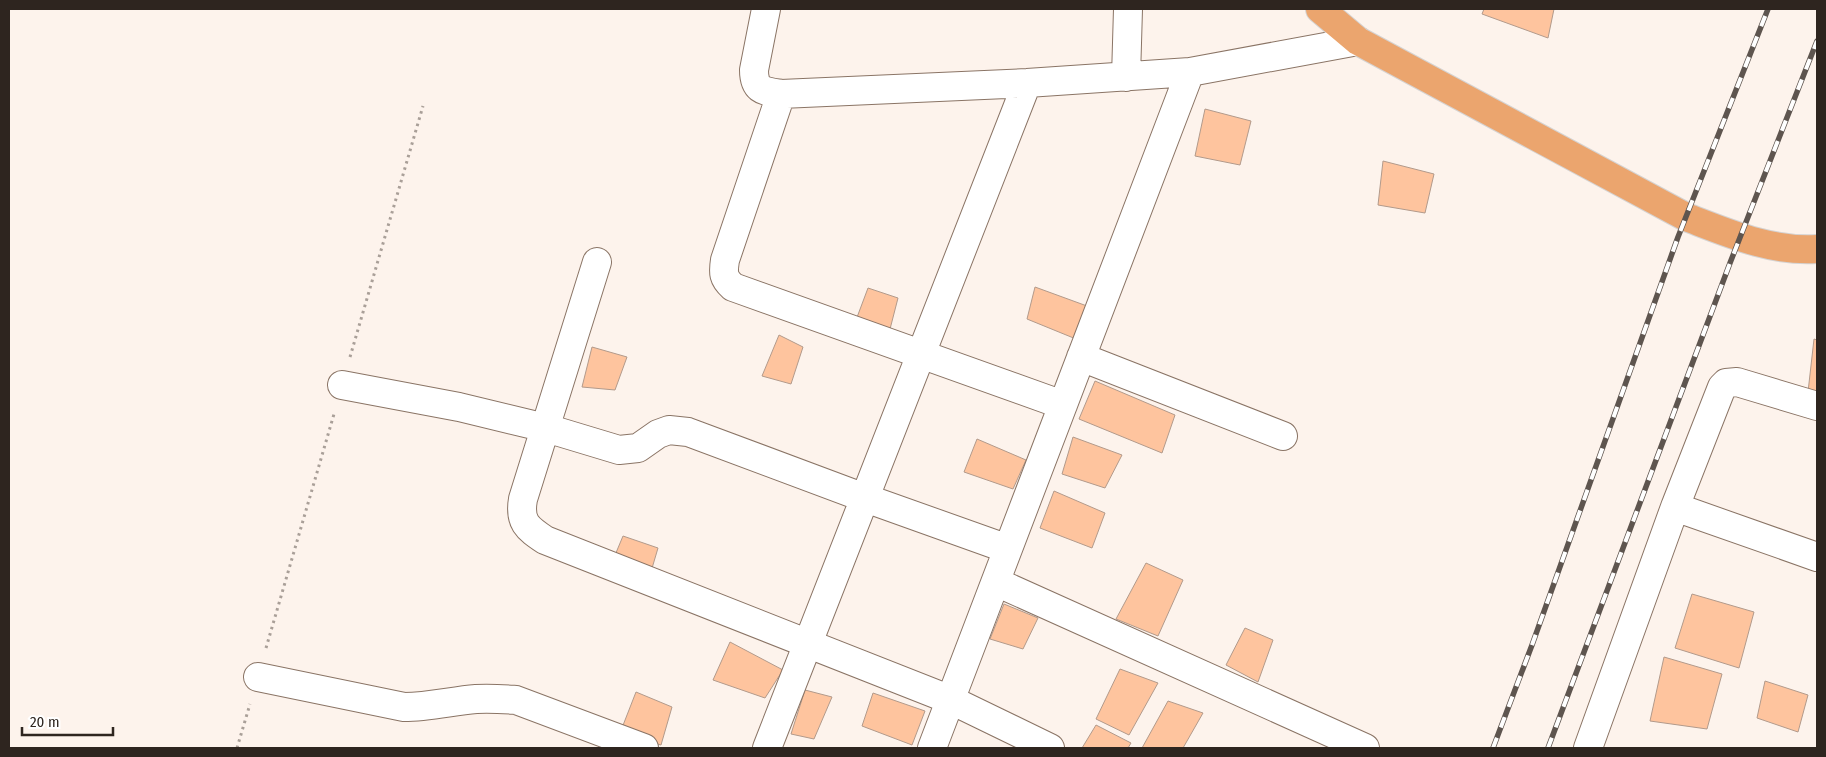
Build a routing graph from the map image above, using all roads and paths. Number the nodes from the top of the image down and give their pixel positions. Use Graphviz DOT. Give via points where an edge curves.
graph roads {
  1 [pos="766,9"];
  2 [pos="1128,9"];
  3 [pos="1320,9"];
  4 [pos="1358,41"];
  5 [pos="1190,72"];
  6 [pos="1126,77"];
  7 [pos="1027,84"];
  8 [pos="781,94"];
  9 [pos="423,106"];
  10 [pos="1817,249"];
  11 [pos="597,262"];
  12 [pos="921,354"];
  13 [pos="1081,357"];
  14 [pos="342,385"];
  15 [pos="1063,405"];
  16 [pos="1817,406"];
  17 [pos="546,428"];
  18 [pos="1283,436"];
  19 [pos="865,498"];
  20 [pos="1675,507"];
  21 [pos="1008,549"];
  22 [pos="1817,557"];
  23 [pos="996,582"];
  24 [pos="807,645"];
  25 [pos="258,677"];
  26 [pos="951,700"];
  27 [pos="1350,745"];
  28 [pos="237,748"];
  29 [pos="644,748"];
  30 [pos="767,748"];
  31 [pos="932,748"];
  32 [pos="1050,748"];
  33 [pos="1588,748"];
  1 -- 8 [label="street" via="754,78 764,91"];
  2 -- 6 [label="street"];
  3 -- 4 [label="main road"];
  4 -- 5 [label="street"];
  4 -- 10 [label="main road" via="1686,217 1740,238 1772,246"];
  5 -- 6 [label="street"];
  5 -- 13 [label="street"];
  6 -- 7 [label="street"];
  7 -- 8 [label="street"];
  7 -- 12 [label="street"];
  8 -- 12 [label="street" via="724,260 724,279 733,287"];
  9 -- 14 [label="path"];
  11 -- 17 [label="street"];
  12 -- 15 [label="street"];
  12 -- 19 [label="street"];
  13 -- 15 [label="street"];
  13 -- 18 [label="street"];
  14 -- 17 [label="street"];
  14 -- 25 [label="path"];
  15 -- 21 [label="street"];
  16 -- 20 [label="street" via="1737,382 1726,383"];
  17 -- 19 [label="street" via="619,450 638,448 669,430 688,432"];
  17 -- 24 [label="street" via="521,510 529,529 545,540"];
  19 -- 21 [label="street"];
  19 -- 24 [label="street"];
  20 -- 22 [label="street"];
  20 -- 33 [label="street"];
  21 -- 23 [label="street"];
  23 -- 26 [label="street"];
  23 -- 27 [label="street"];
  24 -- 26 [label="street"];
  24 -- 30 [label="street"];
  25 -- 28 [label="path"];
  25 -- 29 [label="street" via="404,707 475,699 516,700"];
  26 -- 31 [label="street"];
  26 -- 32 [label="street"];
}
